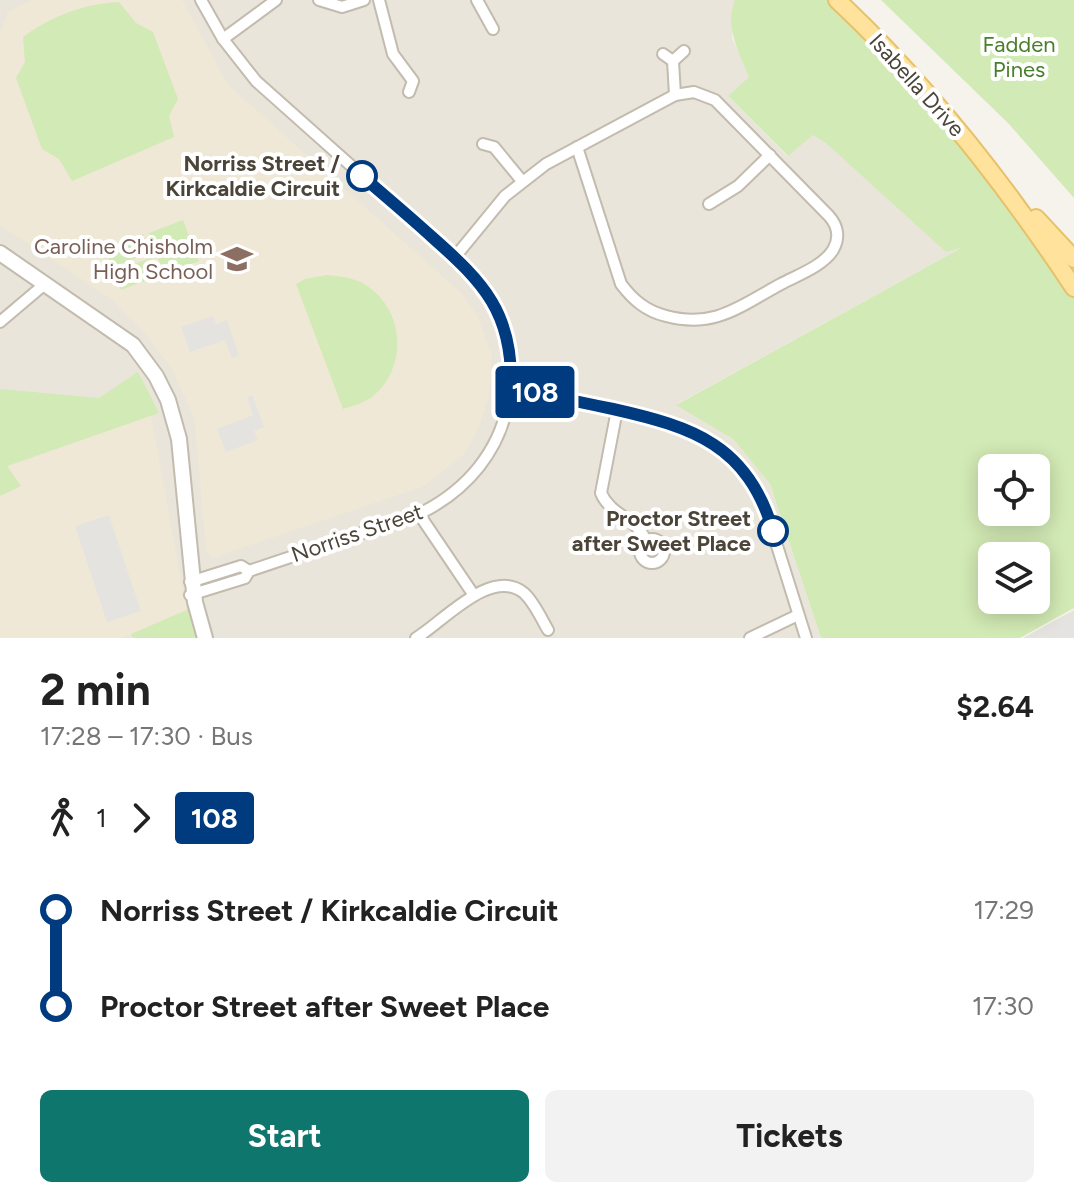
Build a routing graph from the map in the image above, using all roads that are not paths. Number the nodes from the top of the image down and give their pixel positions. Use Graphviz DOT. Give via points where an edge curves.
graph roads {
  1 [pos="201,0"];
  2 [pos="276,0"];
  3 [pos="319,0"];
  4 [pos="364,0"];
  5 [pos="379,0"];
  6 [pos="477,0"];
  7 [pos="837,0"];
  8 [pos="493,29"];
  9 [pos="223,39"];
  10 [pos="684,51"];
  11 [pos="663,54"];
  12 [pos="673,61"];
  13 [pos="415,84"];
  14 [pos="675,95"];
  15 [pos="492,142"];
  16 [pos="577,147"];
  17 [pos="770,155"];
  18 [pos="994,173"];
  19 [pos="522,181"];
  20 [pos="709,204"];
  21 [pos="0,253"];
  22 [pos="455,257"];
  23 [pos="1074,259"];
  24 [pos="46,283"];
  25 [pos="1074,288"];
  26 [pos="0,322"];
  27 [pos="511,387"];
  28 [pos="617,410"];
  29 [pos="419,514"];
  30 [pos="646,541"];
  31 [pos="193,591"];
  32 [pos="473,594"];
  33 [pos="798,615"];
  34 [pos="548,630"];
  35 [pos="205,638"];
  36 [pos="416,638"];
  37 [pos="750,638"];
  38 [pos="806,638"];
  1 -- 9 [label="street, Norriss Street"];
  2 -- 9 [label="street"];
  3 -- 4 [label="street" via="342,7"];
  5 -- 13 [label="street" via="393,54"];
  6 -- 8 [label="street"];
  7 -- 18 [label="main road, Isabella Drive" via="902,65"];
  9 -- 22 [label="street, Norriss Street" via="282,106"];
  10 -- 12 [label="street"];
  11 -- 12 [label="street"];
  12 -- 14 [label="street"];
  14 -- 16 [label="street"];
  14 -- 17 [label="street" via="694,92 715,100"];
  15 -- 19 [label="street"];
  16 -- 17 [label="street" via="621,284 641,305 692,321 726,313 822,261 835,245 835,223"];
  16 -- 19 [label="street"];
  17 -- 20 [label="street" via="738,186"];
  18 -- 23 [label="main road, Isabella Drive"];
  18 -- 25 [label="main road, Isabella Drive"];
  19 -- 22 [label="street"];
  21 -- 24 [label="street"];
  22 -- 27 [label="street, Norriss Street" via="477,278 500,318 510,352"];
  24 -- 26 [label="street"];
  24 -- 31 [label="street" via="133,345 168,400 182,457"];
  27 -- 28 [label="street"];
  27 -- 29 [label="street, Norriss Street" via="503,424 483,460 455,490"];
  28 -- 30 [label="street" via="601,493"];
  28 -- 33 [label="street" via="684,427 717,446 751,480 768,512"];
  29 -- 31 [label="street, Norriss Street" via="249,571 245,578"];
  29 -- 32 [label="street"];
  31 -- 35 [label="street"];
  32 -- 34 [label="street" via="515,588 529,599"];
  32 -- 36 [label="street"];
  33 -- 37 [label="street"];
  33 -- 38 [label="street"];
}
